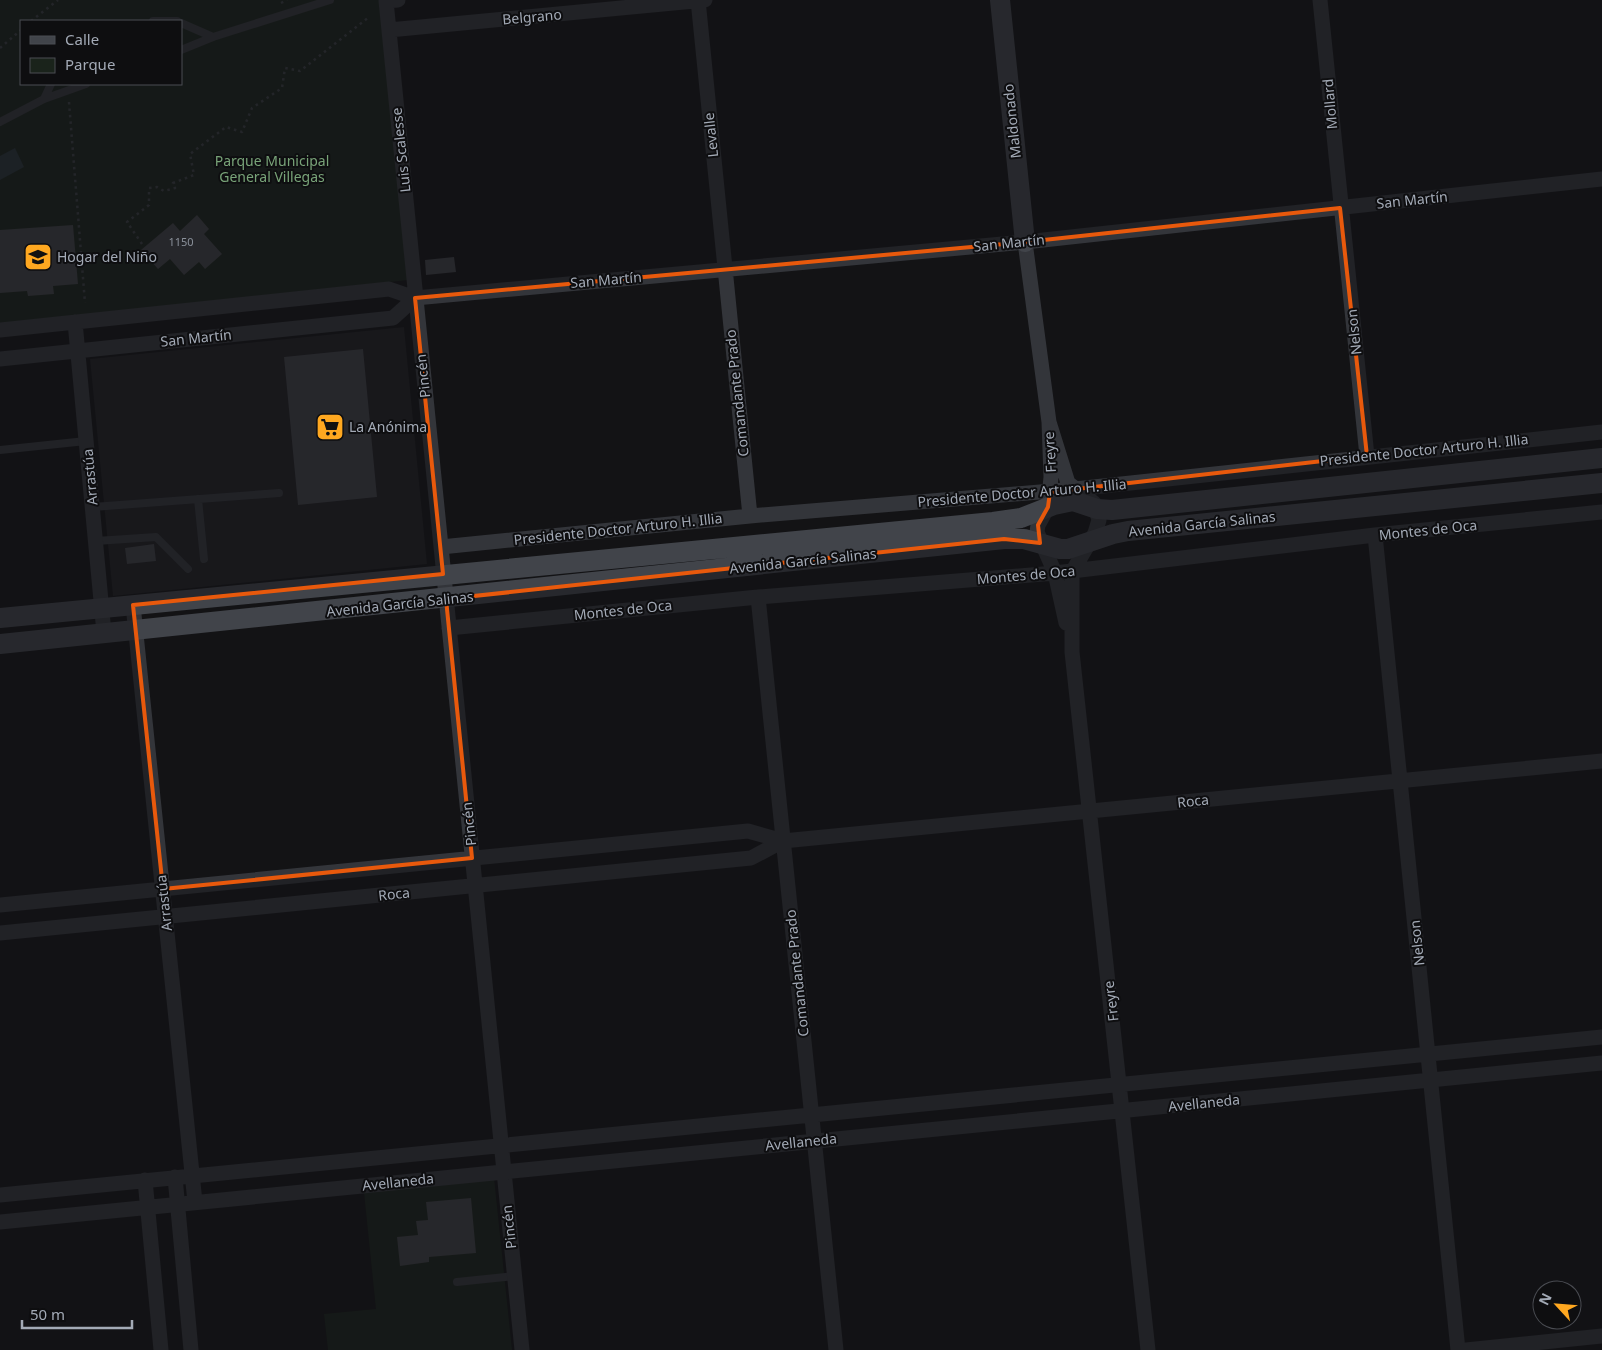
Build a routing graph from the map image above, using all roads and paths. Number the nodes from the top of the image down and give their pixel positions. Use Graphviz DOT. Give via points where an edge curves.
graph roads {
  1 [pos="58,0"];
  2 [pos="330,0"];
  3 [pos="389,0"];
  4 [pos="700,0"];
  5 [pos="1000,0"];
  6 [pos="1320,0"];
  7 [pos="369,17"];
  8 [pos="32,20"];
  9 [pos="182,23"];
  10 [pos="389,30"];
  11 [pos="20,31"];
  12 [pos="213,37"];
  13 [pos="0,48"];
  14 [pos="182,50"];
  15 [pos="51,85"];
  16 [pos="83,85"];
  17 [pos="65,91"];
  18 [pos="44,99"];
  19 [pos="0,122"];
  20 [pos="1602,178"];
  21 [pos="1340,208"];
  22 [pos="1025,242"];
  23 [pos="142,244"];
  24 [pos="725,269"];
  25 [pos="415,298"];
  26 [pos="85,303"];
  27 [pos="75,322"];
  28 [pos="0,330"];
  29 [pos="78,351"];
  30 [pos="0,359"];
  31 [pos="1048,422"];
  32 [pos="1602,432"];
  33 [pos="86,441"];
  34 [pos="0,450"];
  35 [pos="1367,456"];
  36 [pos="1602,458"];
  37 [pos="1602,483"];
  38 [pos="1075,489"];
  39 [pos="279,493"];
  40 [pos="198,499"];
  41 [pos="1050,499"];
  42 [pos="92,507"];
  43 [pos="1096,508"];
  44 [pos="1602,512"];
  45 [pos="750,516"];
  46 [pos="1375,535"];
  47 [pos="96,541"];
  48 [pos="1040,543"];
  49 [pos="1088,543"];
  50 [pos="441,547"];
  51 [pos="204,559"];
  52 [pos="188,569"];
  53 [pos="1072,572"];
  54 [pos="443,574"];
  55 [pos="1055,574"];
  56 [pos="758,597"];
  57 [pos="446,599"];
  58 [pos="133,604"];
  59 [pos="102,608"];
  60 [pos="0,618"];
  61 [pos="449,628"];
  62 [pos="136,630"];
  63 [pos="104,633"];
  64 [pos="0,644"];
  65 [pos="1072,652"];
  66 [pos="1602,761"];
  67 [pos="1400,781"];
  68 [pos="1090,812"];
  69 [pos="784,841"];
  70 [pos="472,858"];
  71 [pos="475,886"];
  72 [pos="163,889"];
  73 [pos="0,905"];
  74 [pos="166,916"];
  75 [pos="0,933"];
  76 [pos="1602,1037"];
  77 [pos="1428,1054"];
  78 [pos="1602,1063"];
  79 [pos="1431,1080"];
  80 [pos="1121,1084"];
  81 [pos="1124,1110"];
  82 [pos="812,1115"];
  83 [pos="815,1141"];
  84 [pos="501,1145"];
  85 [pos="504,1172"];
  86 [pos="192,1176"];
  87 [pos="175,1177"];
  88 [pos="145,1180"];
  89 [pos="0,1195"];
  90 [pos="195,1202"];
  91 [pos="178,1204"];
  92 [pos="148,1207"];
  93 [pos="0,1222"];
  94 [pos="514,1276"];
  95 [pos="457,1282"];
  96 [pos="1602,1336"];
  97 [pos="160,1350"];
  98 [pos="191,1350"];
  99 [pos="522,1350"];
  100 [pos="836,1350"];
  101 [pos="1148,1350"];
  102 [pos="1458,1350"];
  103 [pos="1466,1350"];
  1 -- 8 [label="path"];
  2 -- 12 [label="lane"];
  3 -- 10 [label="street, Luis Scalesse"];
  4 -- 10 [label="street, Belgrano"];
  4 -- 24 [label="street, Levalle"];
  5 -- 22 [label="main road, Maldonado"];
  6 -- 21 [label="street, Mollard"];
  7 -- 23 [label="path" via="300,71 285,68 282,88 252,108 242,132 226,128 190,154 194,175 173,183 175,188 164,191 157,187 149,188 150,205 127,222"];
  9 -- 12 [label="lane"];
  10 -- 25 [label="street, Luis Scalesse"];
  11 -- 13 [label="path"];
  12 -- 14 [label="lane"];
  15 -- 18 [label="lane"];
  16 -- 17 [label="lane"];
  17 -- 18 [label="lane"];
  17 -- 26 [label="path" via="70,107"];
  18 -- 19 [label="lane"];
  20 -- 21 [label="street, San Martín"];
  21 -- 22 [label="street, San Martín"];
  21 -- 35 [label="street, Nelson"];
  22 -- 24 [label="street, San Martín"];
  22 -- 31 [label="street, Freyre"];
  24 -- 25 [label="street, San Martín"];
  24 -- 45 [label="street, Comandante Prado"];
  25 -- 27 [label="street, San Martín" via="389,289"];
  25 -- 29 [label="street, San Martín" via="392,318"];
  25 -- 50 [label="street, Pincén"];
  27 -- 28 [label="street, San Martín"];
  27 -- 29 [label="street, Arrastúa"];
  29 -- 30 [label="street, San Martín"];
  29 -- 33 [label="street, Arrastúa"];
  31 -- 38 [label="street, Freyre" via="1068,483"];
  31 -- 41 [label="street, Freyre"];
  32 -- 35 [label="street, Presidente Doctor Arturo H. Illia"];
  33 -- 34 [label="lane"];
  33 -- 42 [label="street, Arrastúa"];
  35 -- 38 [label="street, Presidente Doctor Arturo H. Illia"];
  36 -- 43 [label="main road, Avenida García Salinas" via="1112,510"];
  37 -- 49 [label="main road, Avenida García Salinas" via="1128,531"];
  38 -- 41 [label="street, Presidente Doctor Arturo H. Illia"];
  38 -- 43 [label="street, Freyre"];
  39 -- 40 [label="lane"];
  40 -- 42 [label="lane"];
  40 -- 51 [label="lane"];
  41 -- 43 [label="main road, Avenida García Salinas"];
  41 -- 45 [label="street, Presidente Doctor Arturo H. Illia"];
  41 -- 48 [label="street, Freyre" via="1038,525"];
  41 -- 54 [label="main road, Avenida García Salinas" via="1029,516 993,522"];
  42 -- 47 [label="street, Arrastúa"];
  43 -- 49 [label="street, Freyre" via="1098,525"];
  44 -- 46 [label="street, Montes de Oca"];
  45 -- 50 [label="street, Presidente Doctor Arturo H. Illia"];
  46 -- 53 [label="street, Montes de Oca"];
  46 -- 67 [label="street, Nelson"];
  47 -- 52 [label="lane" via="156,537"];
  47 -- 59 [label="street, Arrastúa"];
  48 -- 49 [label="main road, Avenida García Salinas" via="1060,549 1077,548"];
  48 -- 55 [label="street, Freyre"];
  48 -- 57 [label="main road, Avenida García Salinas" via="1004,539"];
  49 -- 53 [label="street, Freyre"];
  50 -- 54 [label="street, Pincén"];
  53 -- 55 [label="street, Montes de Oca"];
  53 -- 65 [label="street, Freyre"];
  54 -- 57 [label="street, Pincén"];
  54 -- 58 [label="main road, Avenida García Salinas"];
  55 -- 56 [label="street, Montes de Oca"];
  55 -- 65 [label="street, Freyre"];
  56 -- 61 [label="street, Montes de Oca"];
  56 -- 69 [label="street, Comandante Prado"];
  57 -- 61 [label="street, Pincén"];
  57 -- 62 [label="main road, Avenida García Salinas"];
  58 -- 59 [label="main road, Avenida García Salinas"];
  58 -- 62 [label="street, Arrastúa"];
  59 -- 60 [label="main road, Avenida García Salinas"];
  59 -- 63 [label="street, Arrastúa"];
  61 -- 70 [label="street, Pincén"];
  62 -- 63 [label="main road, Avenida García Salinas"];
  62 -- 72 [label="street, Arrastúa"];
  63 -- 64 [label="main road, Avenida García Salinas"];
  65 -- 68 [label="street, Freyre"];
  66 -- 67 [label="street, Roca"];
  67 -- 68 [label="street, Roca"];
  67 -- 77 [label="street, Nelson"];
  68 -- 69 [label="street, Roca"];
  68 -- 80 [label="street, Freyre"];
  69 -- 70 [label="street, Roca" via="748,831"];
  69 -- 71 [label="street, Roca" via="751,858"];
  69 -- 82 [label="street, Comandante Prado"];
  70 -- 71 [label="street, Pincén"];
  70 -- 72 [label="street, Roca"];
  71 -- 74 [label="street, Roca"];
  71 -- 84 [label="street, Pincén"];
  72 -- 73 [label="street, Roca"];
  72 -- 74 [label="street, Arrastúa"];
  74 -- 75 [label="street, Roca"];
  74 -- 86 [label="street, Arrastúa"];
  76 -- 77 [label="street, Avellaneda"];
  77 -- 79 [label="street, Nelson"];
  77 -- 80 [label="street, Avellaneda"];
  78 -- 79 [label="street, Avellaneda"];
  79 -- 81 [label="street, Avellaneda"];
  79 -- 102 [label="street, Nelson"];
  80 -- 81 [label="street, Freyre"];
  80 -- 82 [label="street, Avellaneda"];
  81 -- 83 [label="street, Avellaneda"];
  81 -- 101 [label="street, Freyre"];
  82 -- 83 [label="street, Comandante Prado"];
  82 -- 84 [label="street, Avellaneda"];
  83 -- 85 [label="street, Avellaneda"];
  83 -- 100 [label="street, Comandante Prado"];
  84 -- 85 [label="street, Pincén"];
  84 -- 86 [label="street, Avellaneda"];
  85 -- 90 [label="street, Avellaneda"];
  85 -- 94 [label="street, Pincén"];
  86 -- 87 [label="street, Avellaneda"];
  86 -- 90 [label="street, Arrastúa"];
  87 -- 88 [label="street, Avellaneda"];
  87 -- 91 [label="street"];
  88 -- 89 [label="street, Avellaneda"];
  88 -- 92 [label="street"];
  90 -- 91 [label="street, Avellaneda"];
  91 -- 92 [label="street, Avellaneda"];
  91 -- 98 [label="street"];
  92 -- 93 [label="street, Avellaneda"];
  92 -- 97 [label="street"];
  94 -- 95 [label="lane"];
  94 -- 99 [label="street, Pincén"];
  96 -- 103 [label="street"];
}
